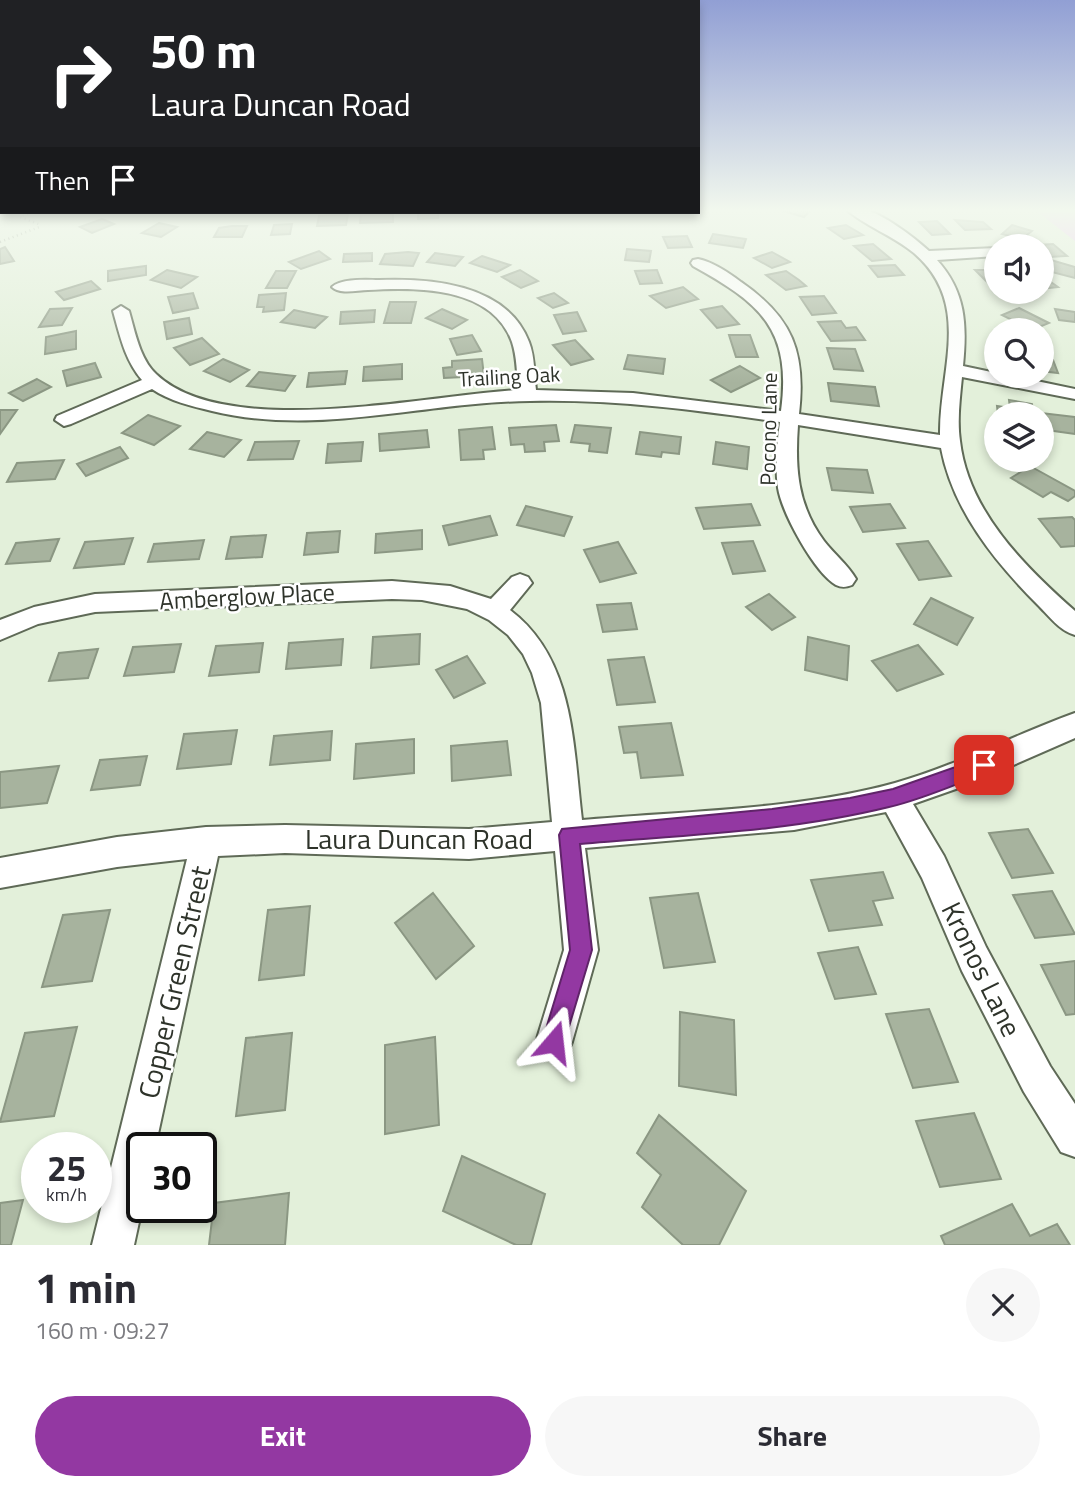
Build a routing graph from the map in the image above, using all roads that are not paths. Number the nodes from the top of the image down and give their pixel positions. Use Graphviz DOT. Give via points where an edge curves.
graph roads {
  1 [pos="705,267"];
  2 [pos="934,267"];
  3 [pos="340,287"];
  4 [pos="121,311"];
  5 [pos="954,370"];
  6 [pos="153,382"];
  7 [pos="1075,394"];
  8 [pos="527,395"];
  9 [pos="788,419"];
  10 [pos="64,420"];
  11 [pos="950,443"];
  12 [pos="844,579"];
  13 [pos="520,583"];
  14 [pos="495,610"];
  15 [pos="1075,626"];
  16 [pos="0,630"];
  17 [pos="1075,725"];
  18 [pos="893,797"];
  19 [pos="569,835"];
  20 [pos="206,842"];
  21 [pos="0,873"];
  22 [pos="554,1042"];
  23 [pos="1075,1139"];
  24 [pos="113,1245"];
  1 -- 9 [label="street, Pocono Lane" via="749,294 783,335 793,372"];
  2 -- 5 [label="street" via="955,301"];
  3 -- 8 [label="street" via="420,284 487,303 518,335"];
  4 -- 6 [label="street, Trailing Oak" via="132,354"];
  5 -- 7 [label="street"];
  5 -- 11 [label="street"];
  6 -- 8 [label="street, Trailing Oak" via="217,408 290,417"];
  6 -- 10 [label="street"];
  8 -- 9 [label="street, Trailing Oak" via="646,400"];
  9 -- 11 [label="street, Trailing Oak"];
  9 -- 12 [label="street, Pocono Lane" via="790,495 809,537"];
  11 -- 15 [label="street" via="965,490 984,526 1035,589"];
  13 -- 14 [label="street"];
  14 -- 16 [label="street, Amberglow Place" via="440,592 365,591 95,603 34,616"];
  14 -- 19 [label="street, Amberglow Place" via="517,627 548,678"];
  17 -- 18 [label="street, Laura Duncan Road" via="972,771"];
  18 -- 19 [label="street, Laura Duncan Road" via="794,816"];
  18 -- 23 [label="street, Kronos Lane" via="933,867 974,959 1037,1079"];
  19 -- 20 [label="street, Laura Duncan Road" via="469,844 285,839"];
  19 -- 22 [label="street, Amberglow Place" via="581,950"];
  20 -- 21 [label="street, Laura Duncan Road"];
  20 -- 24 [label="street, Copper Green Street"];
}
